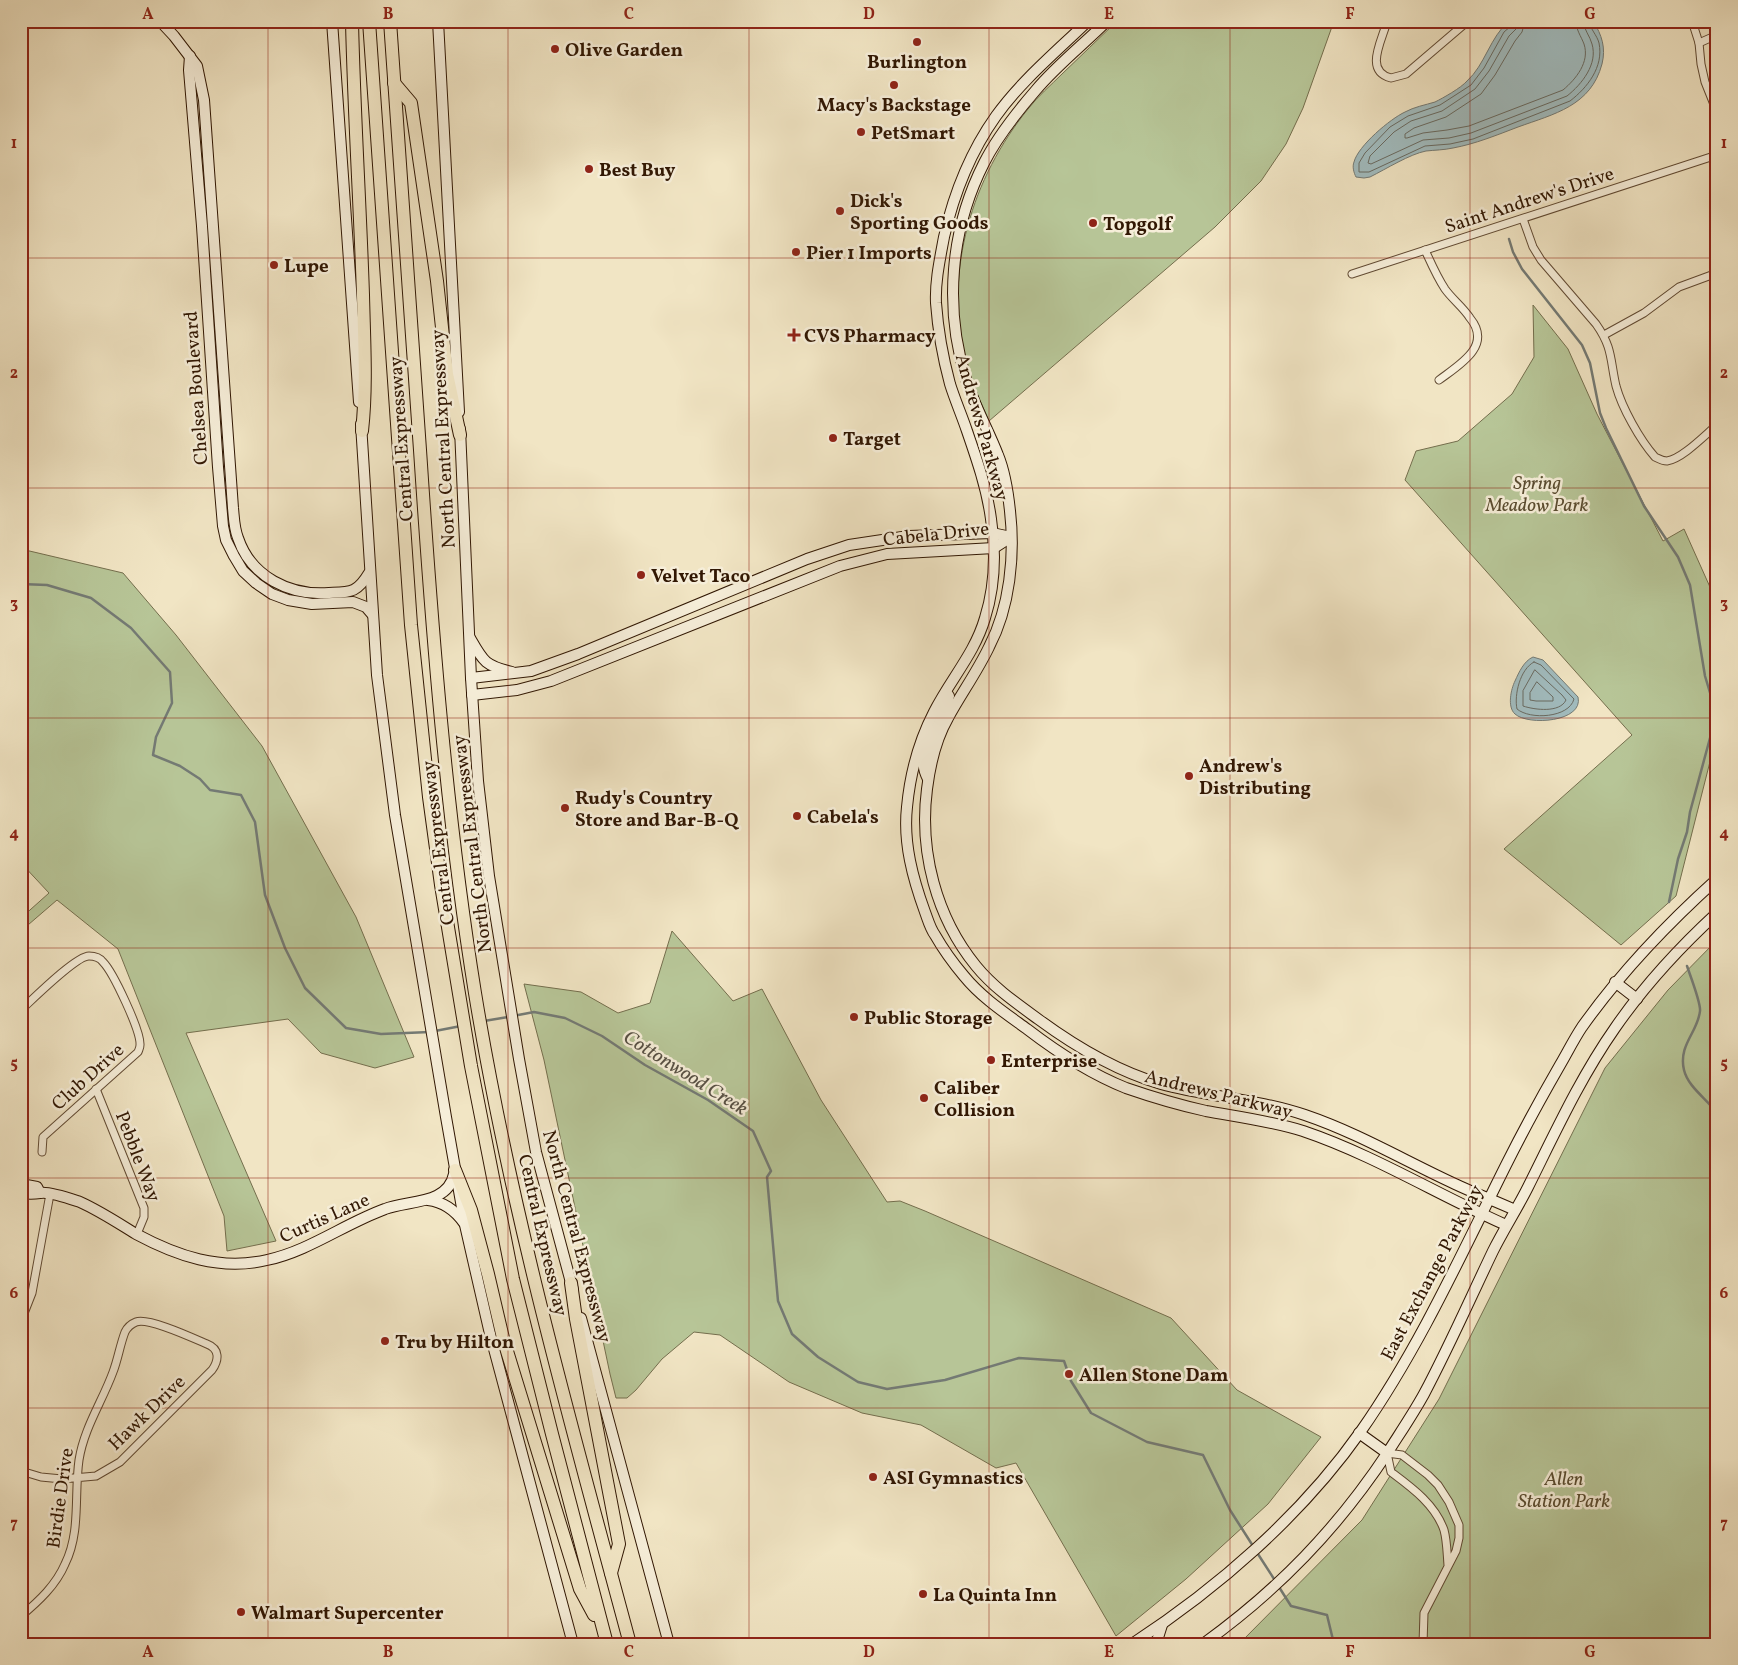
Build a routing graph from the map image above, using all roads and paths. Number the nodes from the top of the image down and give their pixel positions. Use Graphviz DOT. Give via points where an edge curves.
graph roads {
  1 [pos="160,21"];
  2 [pos="332,21"];
  3 [pos="352,21"];
  4 [pos="369,21"];
  5 [pos="390,21"];
  6 [pos="438,21"];
  7 [pos="1088,21"];
  8 [pos="1108,21"];
  9 [pos="1387,21"];
  10 [pos="1468,21"];
  11 [pos="1692,21"];
  12 [pos="1717,35"];
  13 [pos="1699,43"];
  14 [pos="190,56"];
  15 [pos="394,83"];
  16 [pos="1717,112"];
  17 [pos="1717,155"];
  18 [pos="949,213"];
  19 [pos="963,217"];
  20 [pos="1522,218"];
  21 [pos="1425,250"];
  22 [pos="1717,273"];
  23 [pos="1352,274"];
  24 [pos="1604,335"];
  25 [pos="1438,380"];
  26 [pos="1717,424"];
  27 [pos="362,431"];
  28 [pos="460,435"];
  29 [pos="992,533"];
  30 [pos="1011,537"];
  31 [pos="994,548"];
  32 [pos="369,573"];
  33 [pos="372,614"];
  34 [pos="468,635"];
  35 [pos="518,673"];
  36 [pos="471,678"];
  37 [pos="946,692"];
  38 [pos="472,695"];
  39 [pos="928,780"];
  40 [pos="931,877"];
  41 [pos="1717,879"];
  42 [pos="914,882"];
  43 [pos="1717,912"];
  44 [pos="1615,982"];
  45 [pos="1637,999"];
  46 [pos="21,1010"];
  47 [pos="1058,1034"];
  48 [pos="1049,1046"];
  49 [pos="96,1089"];
  50 [pos="1213,1096"];
  51 [pos="1209,1111"];
  52 [pos="1321,1121"];
  53 [pos="1315,1135"];
  54 [pos="42,1152"];
  55 [pos="455,1170"];
  56 [pos="21,1184"];
  57 [pos="21,1193"];
  58 [pos="45,1193"];
  59 [pos="1490,1198"];
  60 [pos="427,1200"];
  61 [pos="1515,1210"];
  62 [pos="1482,1214"];
  63 [pos="465,1225"];
  64 [pos="1506,1226"];
  65 [pos="137,1234"];
  66 [pos="571,1284"];
  67 [pos="21,1322"];
  68 [pos="216,1352"];
  69 [pos="1359,1433"];
  70 [pos="1387,1453"];
  71 [pos="21,1471"];
  72 [pos="78,1478"];
  73 [pos="1448,1565"];
  74 [pos="611,1573"];
  75 [pos="21,1616"];
  76 [pos="1162,1625"];
  77 [pos="606,1639"];
  78 [pos="573,1644"];
  79 [pos="630,1644"];
  80 [pos="669,1644"];
  81 [pos="1132,1644"];
  82 [pos="1156,1644"];
  83 [pos="1203,1644"];
  84 [pos="1422,1644"];
  1 -- 14 [label="street, Chelsea Boulevard"];
  2 -- 27 [label="street"];
  3 -- 27 [label="highway" via="361,231 365,401"];
  4 -- 77 [label="highway, Central Expressway" via="414,654 434,841 471,1066 513,1278"];
  5 -- 15 [label="highway, Central Expressway"];
  6 -- 28 [label="street, North Central Expressway"];
  7 -- 18 [label="street, Andrews Parkway" via="997,114 972,152"];
  8 -- 19 [label="street, Andrews Parkway" via="1038,87 1009,123 985,160"];
  9 -- 10 [label="street" via="1376,57 1377,67 1385,76 1396,78 1406,74"];
  11 -- 13 [label="street"];
  12 -- 13 [label="street"];
  13 -- 16 [label="street" via="1700,64"];
  14 -- 32 [label="street, Chelsea Boulevard" via="197,66 204,100 232,508 238,539 263,574 289,589 312,594 352,592 362,585"];
  14 -- 33 [label="street, Chelsea Boulevard" via="218,467 226,540 243,570 272,594 312,604 353,602 366,607"];
  15 -- 28 [label="highway" via="411,103 436,271 447,374"];
  15 -- 74 [label="highway, Central Expressway" via="435,653 473,977 511,1177 547,1331"];
  17 -- 20 [label="street, Saint Andrew's Drive"];
  18 -- 19 [label="street"];
  18 -- 29 [label="street, Andrews Parkway" via="936,298 940,341 951,388 986,492"];
  19 -- 30 [label="street, Andrews Parkway" via="955,260 953,311 956,338 967,382 1000,459 1011,516"];
  20 -- 21 [label="street, Saint Andrew's Drive"];
  20 -- 24 [label="street" via="1541,260"];
  21 -- 23 [label="street, Saint Andrew's Drive"];
  21 -- 25 [label="street" via="1445,289 1474,324 1478,338 1468,357"];
  22 -- 24 [label="street" via="1679,287 1644,313"];
  24 -- 26 [label="street" via="1622,406 1655,457 1662,461 1677,456"];
  27 -- 32 [label="street"];
  28 -- 34 [label="street, North Central Expressway"];
  29 -- 30 [label="street, Cabela Drive"];
  29 -- 31 [label="street, Andrews Parkway"];
  29 -- 35 [label="street, Cabela Drive" via="909,536 849,546 807,558 569,657"];
  30 -- 31 [label="street, Cabela Drive"];
  30 -- 39 [label="street, Andrews Parkway" via="1011,564 1001,620 939,736"];
  31 -- 37 [label="street, Andrews Parkway" via="992,592 985,619"];
  31 -- 38 [label="street, Cabela Drive" via="887,554 840,566 551,681 517,690"];
  32 -- 33 [label="street"];
  33 -- 55 [label="street" via="395,815"];
  34 -- 35 [label="street" via="490,666"];
  34 -- 36 [label="street, North Central Expressway"];
  35 -- 36 [label="street, Cabela Drive"];
  36 -- 38 [label="street, North Central Expressway"];
  37 -- 39 [label="street" via="948,704 934,731 923,765"];
  37 -- 42 [label="street, Andrews Parkway" via="933,712 919,747 909,792 907,840"];
  38 -- 66 [label="street, North Central Expressway" via="488,869 504,972 536,1152"];
  39 -- 40 [label="street, Andrews Parkway" via="926,835"];
  40 -- 42 [label="street"];
  40 -- 47 [label="street, Andrews Parkway" via="948,925 976,966 1011,1000"];
  41 -- 44 [label="street, East Exchange Parkway"];
  42 -- 48 [label="street, Andrews Parkway" via="933,933 965,977 1001,1010"];
  43 -- 45 [label="street" via="1667,962"];
  44 -- 45 [label="street"];
  44 -- 59 [label="street, East Exchange Parkway" via="1581,1029 1532,1113"];
  45 -- 61 [label="street" via="1586,1073"];
  46 -- 49 [label="street, Club Drive" via="78,960 90,956 104,962 125,1000 140,1048"];
  47 -- 48 [label="street"];
  47 -- 50 [label="street, Andrews Parkway" via="1106,1063 1134,1075"];
  48 -- 51 [label="street, Andrews Parkway" via="1125,1087"];
  49 -- 54 [label="street, Club Drive" via="43,1137"];
  49 -- 65 [label="street, Pebble Way" via="144,1208"];
  50 -- 51 [label="street"];
  50 -- 52 [label="street, Andrews Parkway" via="1264,1104"];
  51 -- 53 [label="street, Andrews Parkway" via="1262,1120"];
  52 -- 53 [label="street"];
  52 -- 59 [label="street, Andrews Parkway"];
  53 -- 62 [label="street, Andrews Parkway"];
  55 -- 60 [label="street, Curtis Lane" via="444,1193"];
  55 -- 63 [label="street"];
  55 -- 77 [label="highway" via="471,1210 503,1338 580,1589"];
  56 -- 58 [label="street, Curtis Lane" via="37,1187"];
  57 -- 58 [label="street, Curtis Lane"];
  58 -- 65 [label="street, Curtis Lane" via="79,1202"];
  58 -- 67 [label="street" via="32,1293"];
  59 -- 61 [label="street, Andrews Parkway"];
  59 -- 62 [label="street, East Exchange Parkway"];
  60 -- 63 [label="street" via="439,1201 449,1207"];
  60 -- 65 [label="street, Curtis Lane" via="364,1217 291,1254 248,1263 198,1260"];
  61 -- 64 [label="street"];
  62 -- 64 [label="street, Andrews Parkway"];
  62 -- 69 [label="street, East Exchange Parkway" via="1418,1338"];
  63 -- 78 [label="street" via="490,1334"];
  64 -- 70 [label="street" via="1424,1395"];
  66 -- 74 [label="highway" via="619,1544"];
  66 -- 80 [label="street, North Central Expressway"];
  68 -- 72 [label="street, Hawk Drive" via="217,1361 212,1370 120,1462 96,1476"];
  68 -- 72 [label="street, Birdie Drive" via="211,1345 150,1322 132,1323 125,1333 113,1373 88,1427"];
  69 -- 70 [label="street"];
  69 -- 76 [label="street, East Exchange Parkway" via="1290,1516 1203,1594"];
  70 -- 73 [label="street" via="1391,1472 1422,1497 1440,1522"];
  70 -- 73 [label="street" via="1402,1455 1428,1475 1450,1502 1459,1525 1459,1538"];
  70 -- 83 [label="street" via="1366,1485 1319,1542 1261,1599"];
  71 -- 72 [label="street, Hawk Drive" via="41,1477"];
  72 -- 75 [label="street, Birdie Drive" via="75,1530 66,1564 53,1584"];
  73 -- 84 [label="street" via="1424,1613"];
  74 -- 79 [label="highway, Central Expressway"];
  76 -- 81 [label="street, East Exchange Parkway"];
  76 -- 82 [label="street"];
}
